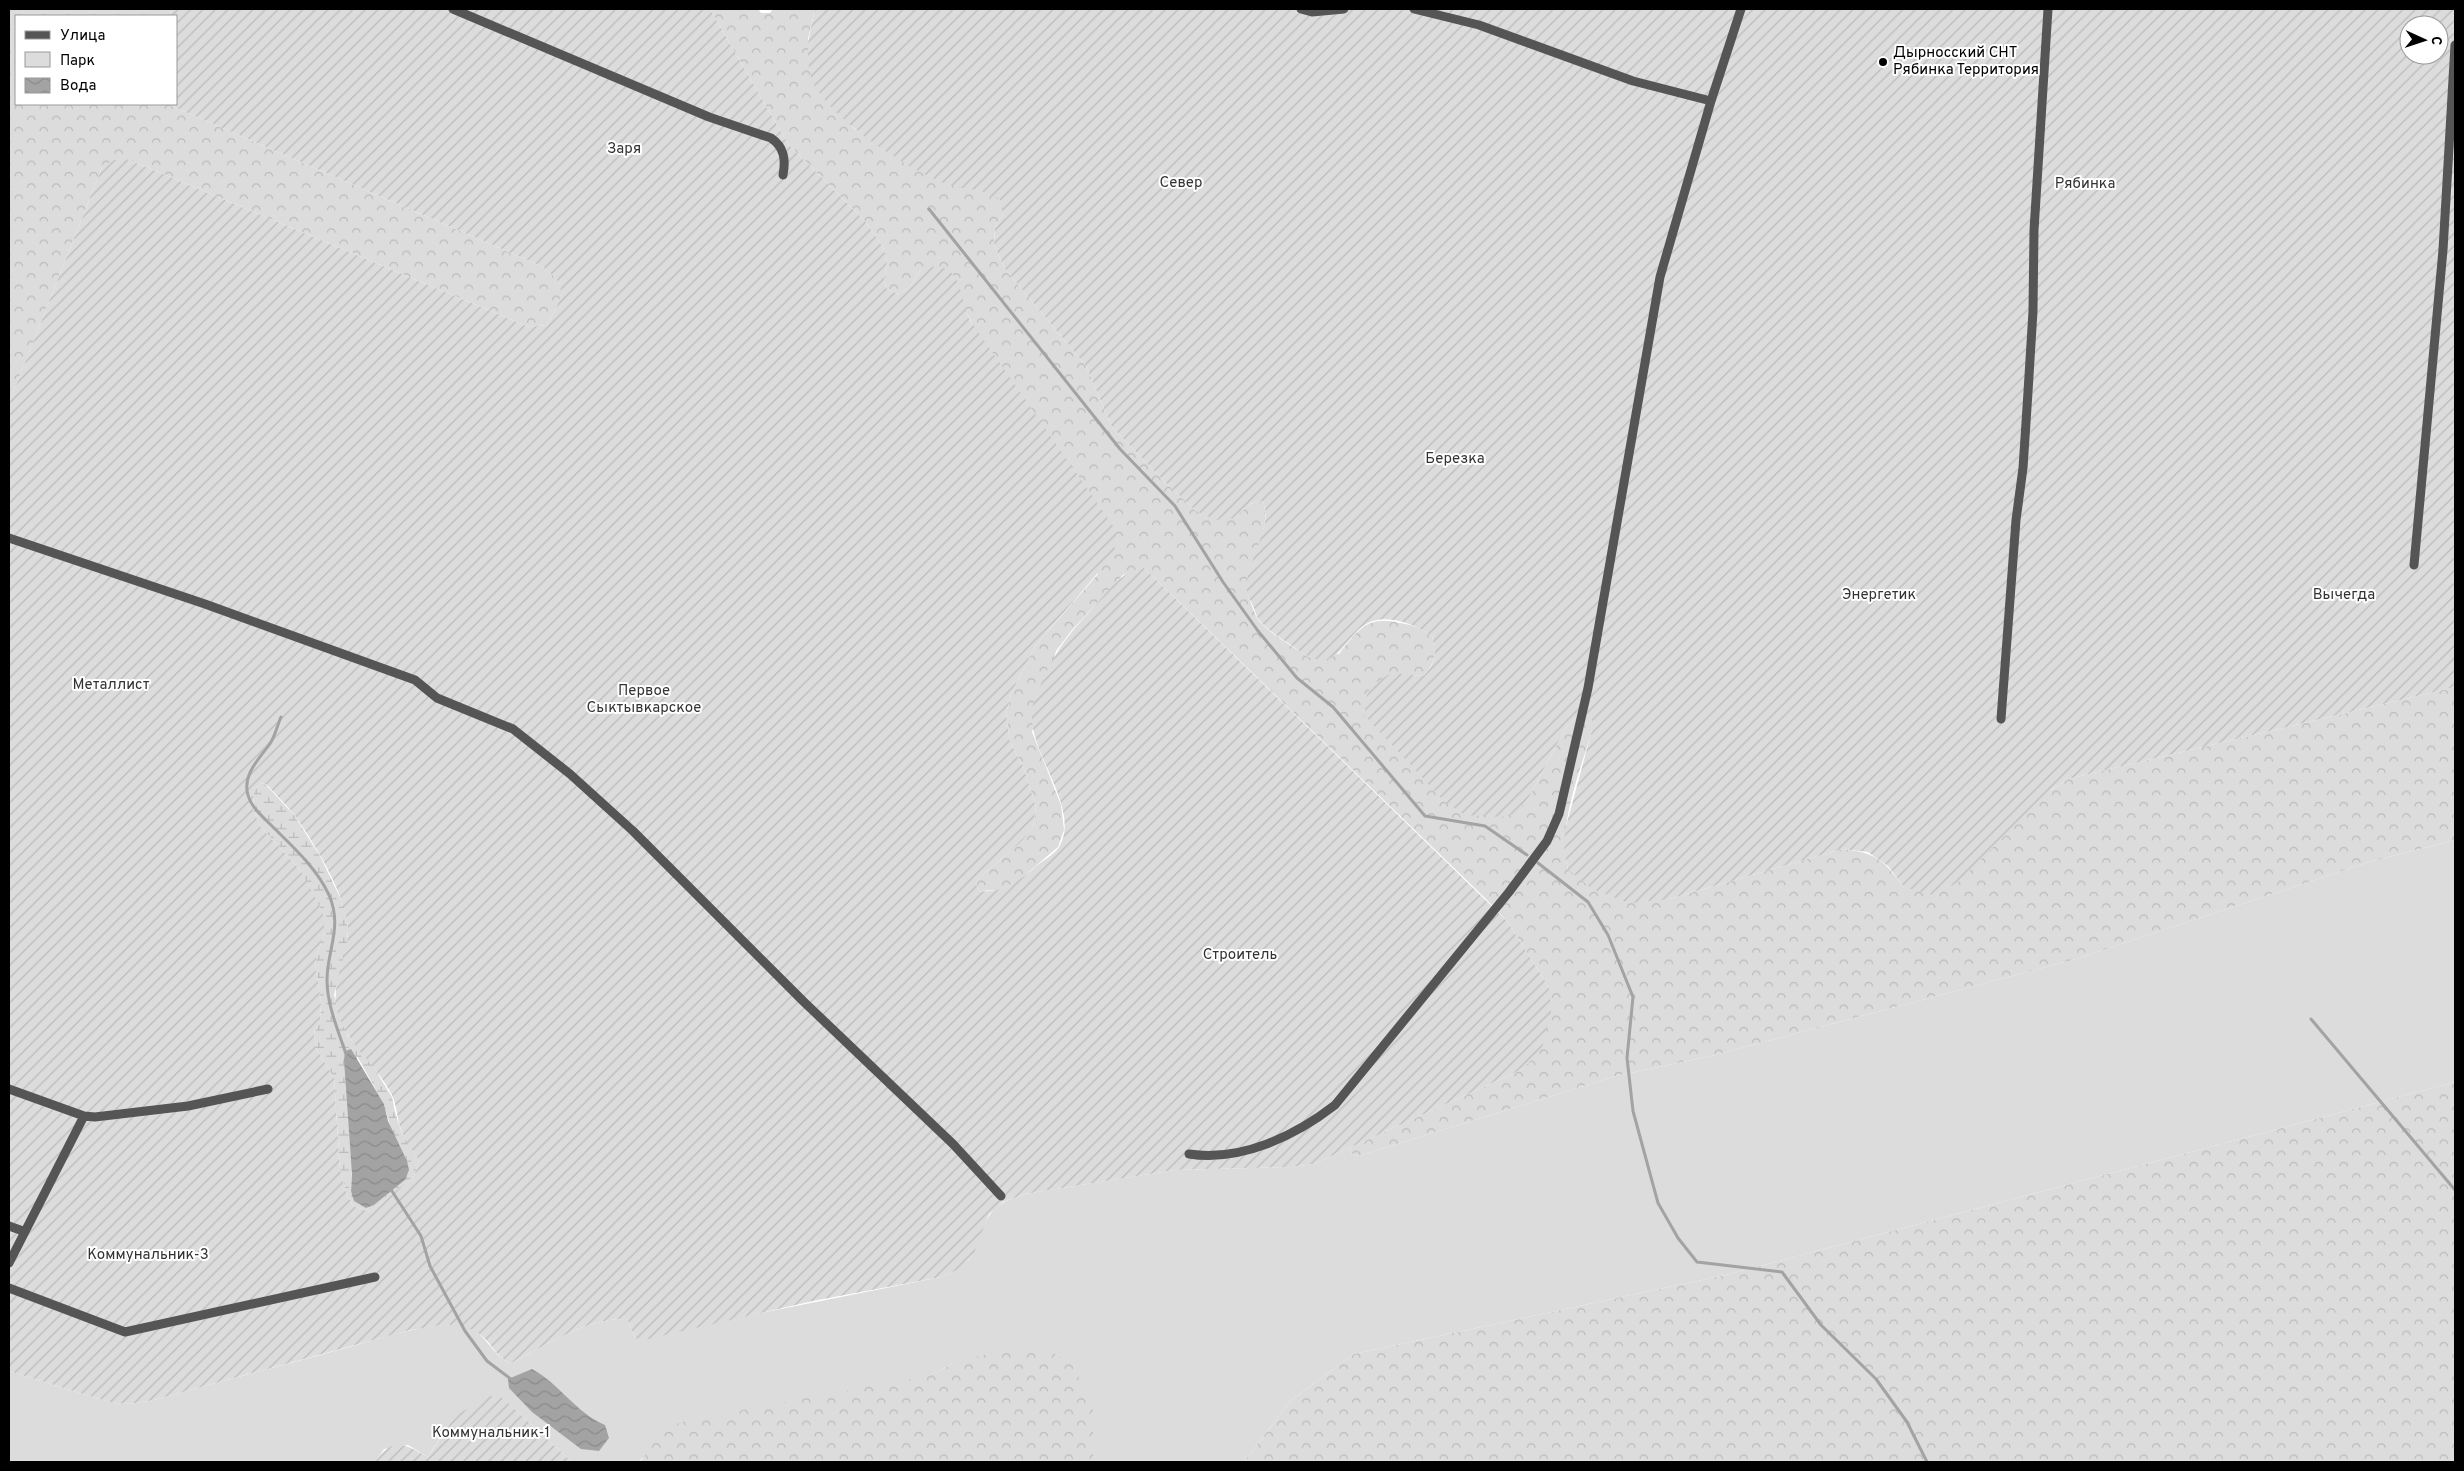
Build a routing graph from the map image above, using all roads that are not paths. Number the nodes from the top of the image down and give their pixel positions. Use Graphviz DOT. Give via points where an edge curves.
graph roads {
  1 [pos="453,9"];
  2 [pos="1301,9"];
  3 [pos="1344,9"];
  4 [pos="1414,9"];
  5 [pos="1741,9"];
  6 [pos="2048,9"];
  7 [pos="2455,45"];
  8 [pos="1711,101"];
  9 [pos="783,175"];
  10 [pos="9,538"];
  11 [pos="2414,565"];
  12 [pos="2001,719"];
  13 [pos="9,1089"];
  14 [pos="268,1089"];
  15 [pos="84,1116"];
  16 [pos="1189,1154"];
  17 [pos="1002,1196"];
  18 [pos="9,1226"];
  19 [pos="23,1231"];
  20 [pos="9,1262"];
  21 [pos="374,1277"];
  22 [pos="9,1288"];
  1 -- 9 [label="street" via="710,117 771,138 779,143 784,153"];
  2 -- 3 [label="street" via="1312,12"];
  4 -- 8 [label="street" via="1479,25 1633,81"];
  5 -- 8 [label="street"];
  6 -- 12 [label="street" via="2034,230 2029,383"];
  7 -- 11 [label="street" via="2444,232"];
  8 -- 16 [label="street" via="1660,277 1588,688 1559,814 1546,841 1509,892 1335,1105 1314,1121 1246,1151 1205,1157"];
  10 -- 17 [label="street" via="415,680 437,698 513,729 570,774 632,831 953,1144"];
  13 -- 15 [label="street"];
  14 -- 15 [label="street" via="188,1106 105,1117"];
  15 -- 19 [label="street"];
  18 -- 19 [label="street"];
  19 -- 20 [label="street"];
  21 -- 22 [label="street" via="125,1332"];
}
